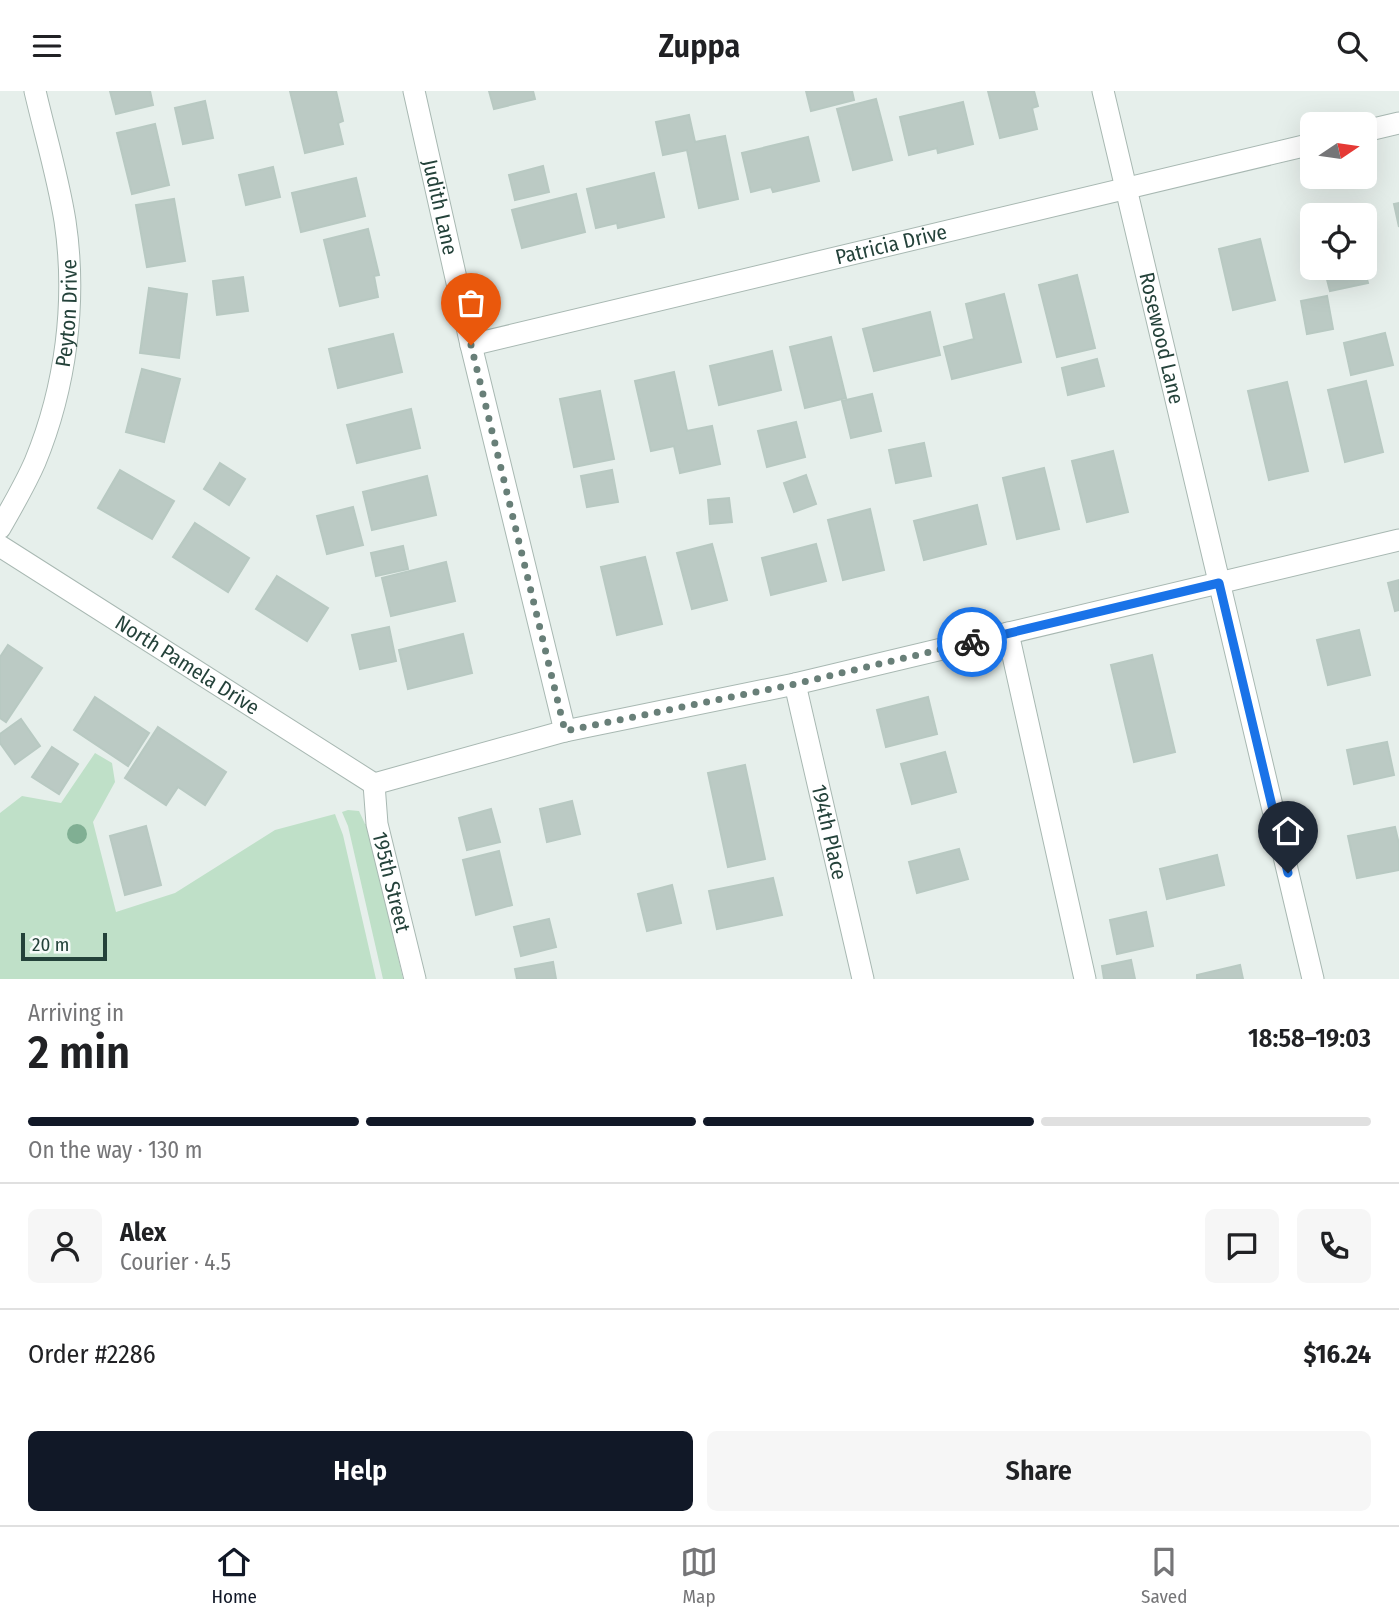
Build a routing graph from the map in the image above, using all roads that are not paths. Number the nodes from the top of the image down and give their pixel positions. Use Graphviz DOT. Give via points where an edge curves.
graph roads {
  1 [pos="35,91"];
  2 [pos="414,91"];
  3 [pos="1103,91"];
  4 [pos="1399,123"];
  5 [pos="1377,128"];
  6 [pos="1300,147"];
  7 [pos="1126,189"];
  8 [pos="471,345"];
  9 [pos="0,528"];
  10 [pos="1399,540"];
  11 [pos="0,546"];
  12 [pos="1219,583"];
  13 [pos="1008,633"];
  14 [pos="795,684"];
  15 [pos="565,731"];
  16 [pos="374,784"];
  17 [pos="415,979"];
  18 [pos="863,979"];
  19 [pos="1085,979"];
  20 [pos="1313,979"];
  1 -- 9 [label="street, Peyton Drive" via="65,220 69,317 54,408 35,462"];
  2 -- 8 [label="street, Judith Lane"];
  3 -- 7 [label="street, Rosewood Lane"];
  4 -- 5 [label="street"];
  6 -- 7 [label="street, Patricia Drive"];
  7 -- 8 [label="street, Patricia Drive"];
  7 -- 12 [label="street, Rosewood Lane"];
  8 -- 15 [label="street, Judith Lane"];
  10 -- 12 [label="street"];
  11 -- 16 [label="street, North Pamela Drive"];
  12 -- 13 [label="street"];
  12 -- 20 [label="street, Rosewood Lane"];
  13 -- 14 [label="street"];
  13 -- 19 [label="street"];
  14 -- 15 [label="street"];
  14 -- 18 [label="street, 194th Place"];
  15 -- 16 [label="street"];
  16 -- 17 [label="street, 195th Street" via="377,824"];
}
